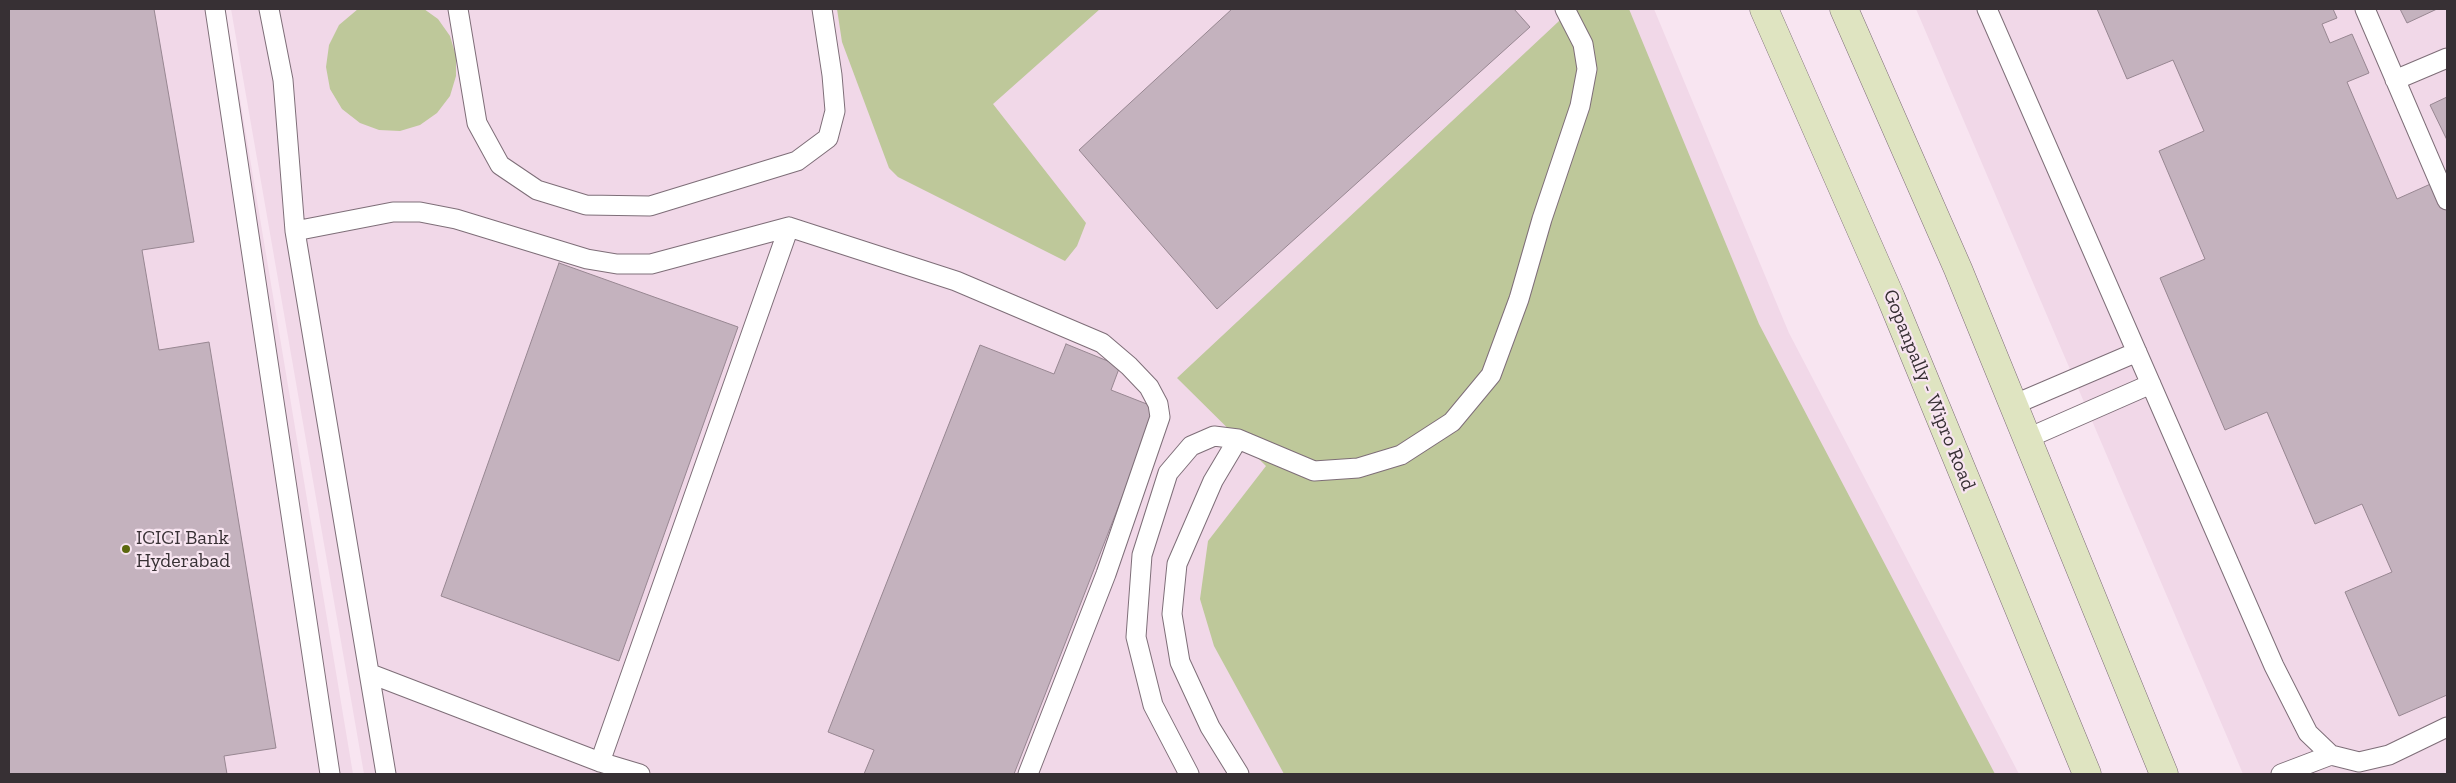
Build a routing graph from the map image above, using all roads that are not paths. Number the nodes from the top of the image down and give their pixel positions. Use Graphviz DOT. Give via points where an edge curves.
graph roads {
  1 [pos="215,9"];
  2 [pos="269,9"];
  3 [pos="458,9"];
  4 [pos="822,9"];
  5 [pos="1565,9"];
  6 [pos="1764,9"];
  7 [pos="1844,9"];
  8 [pos="1987,9"];
  9 [pos="2365,9"];
  10 [pos="2447,58"];
  11 [pos="2395,80"];
  12 [pos="2447,200"];
  13 [pos="789,227"];
  14 [pos="296,231"];
  15 [pos="2137,352"];
  16 [pos="2151,384"];
  17 [pos="2013,405"];
  18 [pos="2028,438"];
  19 [pos="1238,439"];
  20 [pos="371,674"];
  21 [pos="2447,727"];
  22 [pos="2331,755"];
  23 [pos="600,762"];
  24 [pos="330,774"];
  25 [pos="386,774"];
  26 [pos="640,774"];
  27 [pos="1028,774"];
  28 [pos="1189,774"];
  29 [pos="1239,774"];
  30 [pos="2088,774"];
  31 [pos="2164,774"];
  32 [pos="2281,774"];
  1 -- 24 [label="lane"];
  2 -- 14 [label="lane" via="283,80"];
  3 -- 4 [label="lane" via="477,123 500,165 537,190 586,206 650,206 796,161 828,138 835,111"];
  5 -- 19 [label="lane" via="1583,44 1588,69 1580,106 1519,299 1491,375 1452,422 1401,455 1358,468 1314,471"];
  6 -- 30 [label="main road, Gopanpally - Wipro Road" via="1891,298"];
  7 -- 17 [label="main road" via="1958,269"];
  8 -- 15 [label="lane"];
  9 -- 11 [label="lane"];
  10 -- 11 [label="lane"];
  11 -- 12 [label="lane"];
  13 -- 14 [label="lane" via="651,264 617,264 587,259 456,219 420,212 393,212"];
  13 -- 23 [label="lane"];
  13 -- 27 [label="lane" via="956,281 1102,343 1130,366 1149,387 1158,404 1160,417 1106,574"];
  14 -- 20 [label="lane"];
  15 -- 16 [label="lane"];
  15 -- 17 [label="lane"];
  16 -- 18 [label="lane"];
  16 -- 22 [label="lane" via="2274,666 2308,734"];
  17 -- 18 [label="main road"];
  18 -- 31 [label="main road"];
  19 -- 28 [label="lane" via="1214,436 1191,446 1168,473 1142,555 1136,637 1153,705"];
  19 -- 29 [label="lane" via="1213,481 1177,564 1172,614 1180,662 1210,727"];
  20 -- 23 [label="lane"];
  20 -- 25 [label="lane"];
  21 -- 22 [label="lane" via="2389,755 2359,762"];
  22 -- 32 [label="lane"];
  23 -- 26 [label="lane"];
}
